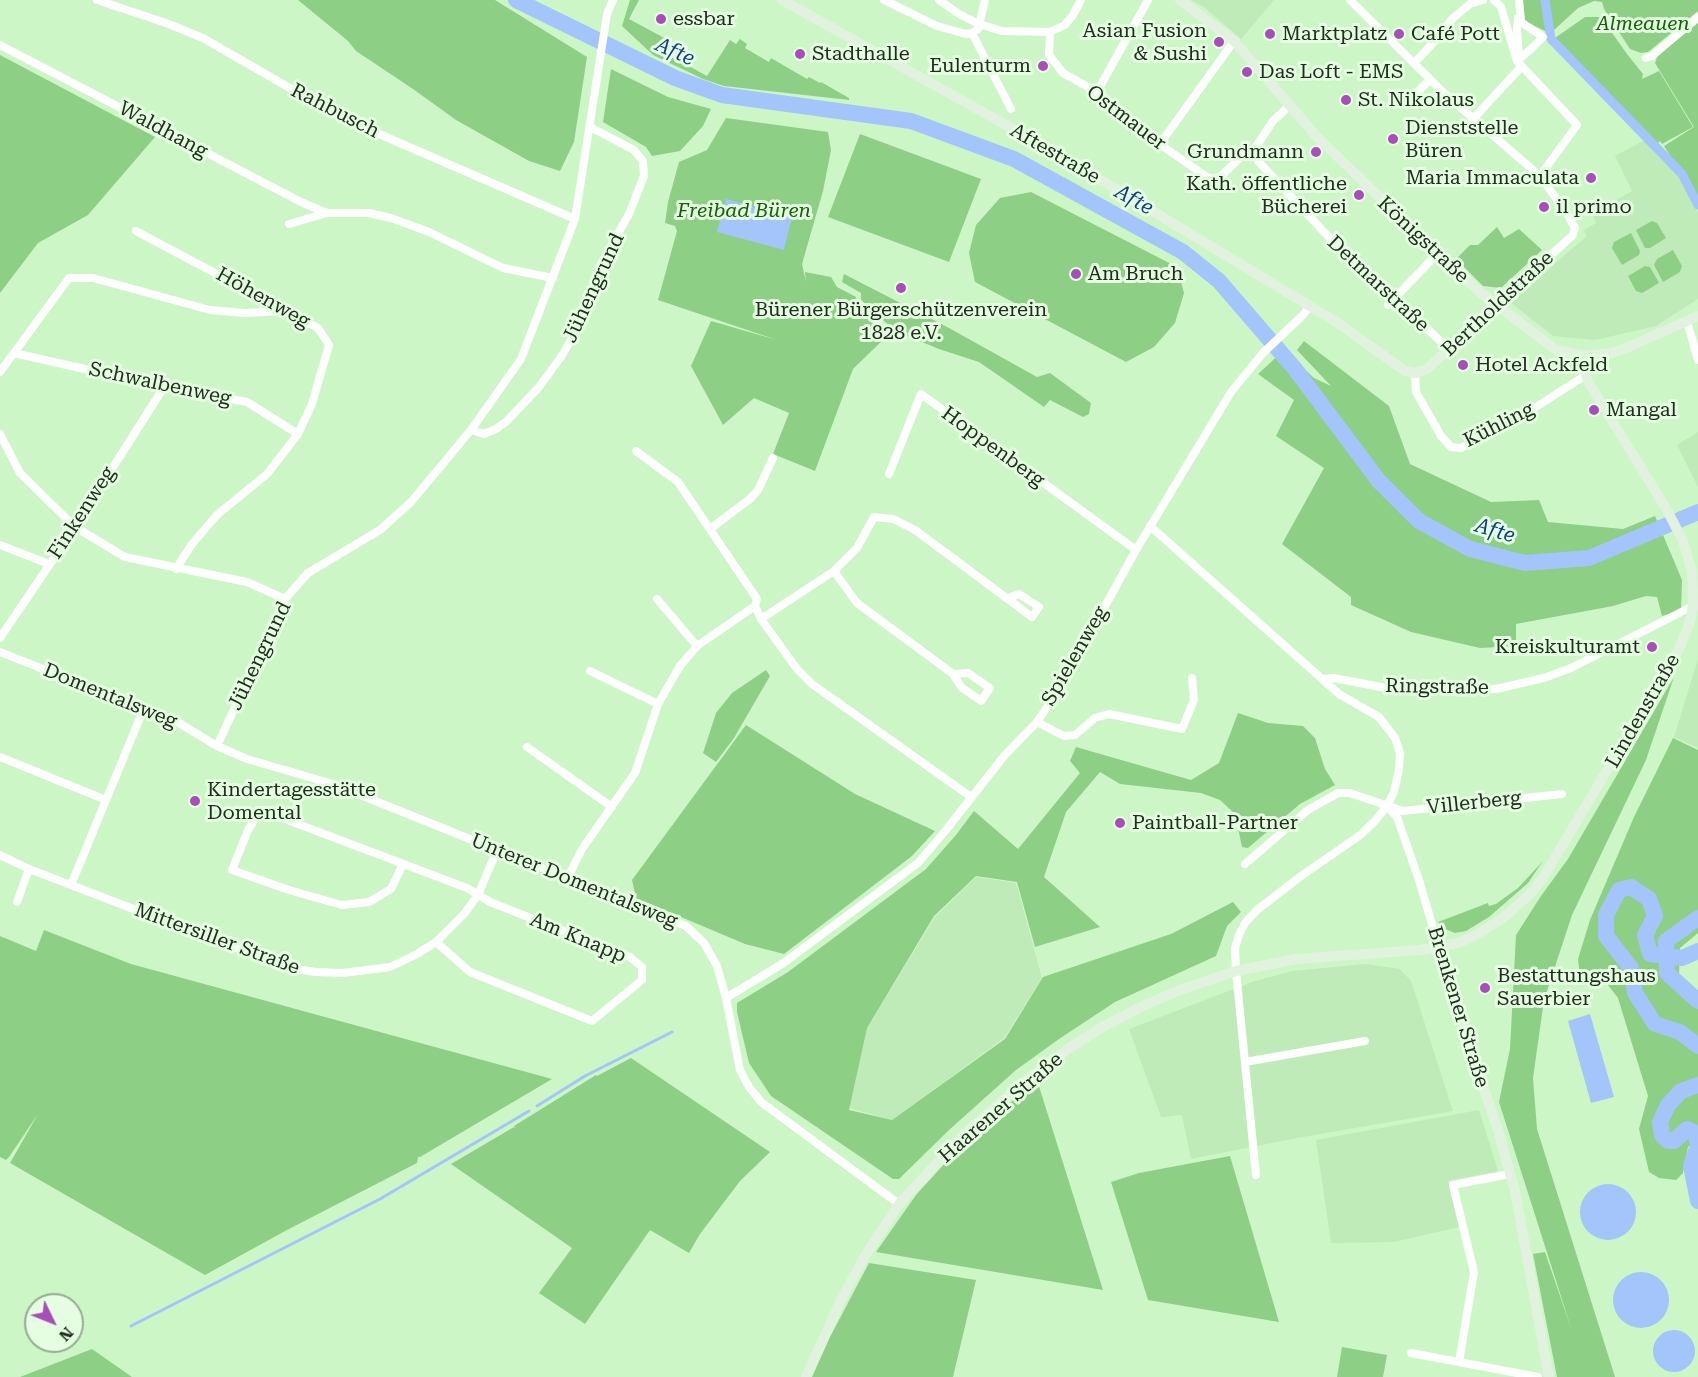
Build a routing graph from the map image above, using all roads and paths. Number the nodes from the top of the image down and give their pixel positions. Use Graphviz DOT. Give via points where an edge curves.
graph roads {
  1 [pos="97,0"];
  2 [pos="613,0"];
  3 [pos="782,0"];
  4 [pos="884,0"];
  5 [pos="939,0"];
  6 [pos="985,0"];
  7 [pos="1081,0"];
  8 [pos="1148,0"];
  9 [pos="1180,0"];
  10 [pos="1350,0"];
  11 [pos="1483,0"];
  12 [pos="1494,0"];
  13 [pos="1519,0"];
  14 [pos="1519,9"];
  15 [pos="1698,17"];
  16 [pos="979,24"];
  17 [pos="1050,32"];
  18 [pos="972,33"];
  19 [pos="1234,41"];
  20 [pos="0,45"];
  21 [pos="1646,58"];
  22 [pos="1519,62"];
  23 [pos="1414,63"];
  24 [pos="1430,80"];
  25 [pos="1097,92"];
  26 [pos="1414,95"];
  27 [pos="1289,106"];
  28 [pos="1011,109"];
  29 [pos="1472,120"];
  30 [pos="590,127"];
  31 [pos="1160,144"];
  32 [pos="1255,149"];
  33 [pos="1540,176"];
  34 [pos="327,213"];
  35 [pos="575,219"];
  36 [pos="289,224"];
  37 [pos="136,231"];
  38 [pos="1438,254"];
  39 [pos="553,278"];
  40 [pos="1391,302"];
  41 [pos="1496,305"];
  42 [pos="1310,306"];
  43 [pos="284,311"];
  44 [pos="1698,316"];
  45 [pos="1687,321"];
  46 [pos="1449,349"];
  47 [pos="14,353"];
  48 [pos="1586,356"];
  49 [pos="1698,360"];
  50 [pos="0,372"];
  51 [pos="1415,373"];
  52 [pos="1586,375"];
  53 [pos="164,387"];
  54 [pos="471,430"];
  55 [pos="0,434"];
  56 [pos="298,434"];
  57 [pos="636,451"];
  58 [pos="773,458"];
  59 [pos="888,474"];
  60 [pos="1150,526"];
  61 [pos="75,527"];
  62 [pos="710,529"];
  63 [pos="0,545"];
  64 [pos="1136,550"];
  65 [pos="49,564"];
  66 [pos="176,569"];
  67 [pos="834,571"];
  68 [pos="1696,588"];
  69 [pos="1008,598"];
  70 [pos="285,599"];
  71 [pos="657,599"];
  72 [pos="755,606"];
  73 [pos="1692,606"];
  74 [pos="761,620"];
  75 [pos="0,638"];
  76 [pos="697,646"];
  77 [pos="0,652"];
  78 [pos="590,671"];
  79 [pos="953,674"];
  80 [pos="1192,678"];
  81 [pos="1322,679"];
  82 [pos="658,704"];
  83 [pos="144,708"];
  84 [pos="1037,722"];
  85 [pos="218,746"];
  86 [pos="528,747"];
  87 [pos="0,757"];
  88 [pos="1562,794"];
  89 [pos="971,797"];
  90 [pos="106,800"];
  91 [pos="1387,806"];
  92 [pos="612,807"];
  93 [pos="497,850"];
  94 [pos="0,855"];
  95 [pos="403,864"];
  96 [pos="1245,864"];
  97 [pos="29,869"];
  98 [pos="568,877"];
  99 [pos="71,885"];
  100 [pos="478,895"];
  101 [pos="17,902"];
  102 [pos="436,942"];
  103 [pos="1439,948"];
  104 [pos="1236,971"];
  105 [pos="726,998"];
  106 [pos="1365,1041"];
  107 [pos="1245,1062"];
  108 [pos="1256,1174"];
  109 [pos="1510,1174"];
  110 [pos="899,1204"];
  111 [pos="1411,1353"];
  112 [pos="1459,1362"];
  113 [pos="806,1377"];
  114 [pos="1538,1377"];
  115 [pos="1549,1377"];
  1 -- 35 [label="street, Rahbusch" via="203,38 340,117"];
  2 -- 30 [label="street, Jühengrund" via="607,14"];
  3 -- 42 [label="main road, Aftestraße" via="1051,150"];
  4 -- 18 [label="street" via="937,26"];
  5 -- 16 [label="street"];
  6 -- 16 [label="street"];
  7 -- 17 [label="street" via="1065,26"];
  8 -- 25 [label="street"];
  9 -- 19 [label="main road, Königstraße"];
  10 -- 23 [label="street"];
  11 -- 23 [label="street" via="1470,4 1453,18"];
  12 -- 22 [label="street" via="1501,7"];
  13 -- 14 [label="street"];
  14 -- 22 [label="street"];
  14 -- 22 [label="street" via="1521,22 1543,37"];
  15 -- 21 [label="street"];
  16 -- 17 [label="street" via="1002,31"];
  16 -- 18 [label="street"];
  17 -- 25 [label="street, Ostmauer" via="1048,51 1054,64"];
  18 -- 28 [label="street"];
  19 -- 27 [label="main road, Königstraße"];
  19 -- 31 [label="street"];
  20 -- 34 [label="street, Waldhang"];
  22 -- 29 [label="street"];
  22 -- 33 [label="street" via="1577,125"];
  23 -- 24 [label="street"];
  24 -- 26 [label="street"];
  24 -- 29 [label="street"];
  25 -- 31 [label="street, Ostmauer" via="1126,121"];
  27 -- 32 [label="street"];
  27 -- 38 [label="main road, Königstraße"];
  29 -- 33 [label="street"];
  30 -- 35 [label="street, Jühengrund"];
  30 -- 54 [label="street, Jühengrund" via="634,150 643,161 644,177 601,264 580,325 550,372 507,421 484,434"];
  31 -- 32 [label="street, Ostmauer" via="1212,179"];
  32 -- 40 [label="street, Detmarstraße" via="1258,161 1274,180"];
  33 -- 41 [label="street, Bertholdstraße" via="1575,228 1573,235"];
  34 -- 36 [label="street, Waldhang"];
  34 -- 39 [label="street, Waldhang" via="369,213 392,218 503,268"];
  35 -- 39 [label="street, Jühengrund"];
  37 -- 43 [label="street, Höhenweg"];
  38 -- 40 [label="street"];
  38 -- 41 [label="main road, Königstraße"];
  39 -- 54 [label="street, Jühengrund" via="521,359"];
  40 -- 46 [label="street, Detmarstraße"];
  41 -- 46 [label="main road, Bertholdstraße"];
  41 -- 48 [label="main road, Königstraße" via="1557,350"];
  42 -- 51 [label="main road, Aftestraße"];
  42 -- 60 [label="street, Spielenweg" via="1231,392"];
  43 -- 47 [label="street" via="210,310 93,278 69,278"];
  43 -- 56 [label="street, Höhenweg" via="318,328 329,345 312,404"];
  44 -- 45 [label="main road"];
  45 -- 48 [label="main road" via="1626,348"];
  45 -- 49 [label="street"];
  46 -- 51 [label="main road, Bertholdstraße" via="1427,369"];
  47 -- 50 [label="street"];
  47 -- 53 [label="street, Schwalbenweg"];
  48 -- 52 [label="main road, Lindenstraße"];
  51 -- 52 [label="street, Kühling" via="1416,392 1451,447 1461,447"];
  52 -- 68 [label="main road, Lindenstraße" via="1667,510 1683,541"];
  53 -- 56 [label="street, Schwalbenweg" via="247,402"];
  53 -- 61 [label="street, Finkenweg"];
  54 -- 70 [label="street, Jühengrund" via="411,502 380,530 308,573"];
  55 -- 61 [label="street" via="20,473"];
  56 -- 66 [label="street, Höhenweg" via="267,474 217,515"];
  57 -- 62 [label="street" via="678,482"];
  58 -- 62 [label="street" via="758,490"];
  59 -- 64 [label="street, Hoppenberg" via="921,394"];
  60 -- 64 [label="street, Spielenweg"];
  60 -- 81 [label="street"];
  61 -- 65 [label="street, Finkenweg"];
  61 -- 66 [label="street" via="125,557"];
  62 -- 72 [label="street" via="757,599"];
  63 -- 65 [label="street"];
  64 -- 84 [label="street, Spielenweg" via="1059,690"];
  65 -- 75 [label="street, Finkenweg"];
  66 -- 70 [label="street" via="247,582"];
  67 -- 69 [label="street" via="857,548 874,517 893,519 915,530"];
  67 -- 74 [label="street"];
  67 -- 79 [label="street" via="857,603"];
  68 -- 73 [label="main road, Lindenstraße"];
  70 -- 85 [label="street, Jühengrund"];
  71 -- 76 [label="street"];
  72 -- 74 [label="street"];
  72 -- 76 [label="street"];
  73 -- 81 [label="street, Ringstraße" via="1571,668 1524,684 1496,689 1391,689"];
  73 -- 103 [label="main road, Lindenstraße" via="1679,649 1543,878 1517,907 1488,929"];
  74 -- 89 [label="street" via="796,669 812,684"];
  76 -- 82 [label="street"];
  77 -- 83 [label="street, Domentalsweg"];
  78 -- 82 [label="street"];
  79 -- 79 [label="street" via="961,687 981,701 990,688 968,673"];
  80 -- 84 [label="street" via="1194,700 1182,729 1109,714 1095,718 1075,735 1064,736"];
  81 -- 91 [label="street" via="1339,694 1379,717 1395,738 1400,753 1399,769"];
  82 -- 92 [label="street" via="636,773"];
  83 -- 85 [label="street, Domentalsweg"];
  83 -- 90 [label="street"];
  84 -- 89 [label="street, Spielenweg"];
  85 -- 93 [label="street, Unterer Domentalsweg" via="247,759 333,784"];
  86 -- 92 [label="street"];
  87 -- 90 [label="street"];
  88 -- 91 [label="street, Villerberg" via="1403,811"];
  89 -- 105 [label="street, Spielenweg" via="918,863 782,964"];
  90 -- 99 [label="street"];
  91 -- 96 [label="street, Villerberg" via="1350,793 1338,793 1308,810"];
  91 -- 103 [label="street, Brenkener Straße" via="1397,817"];
  91 -- 104 [label="street" via="1359,836 1245,922 1235,948"];
  92 -- 98 [label="street" via="582,849"];
  93 -- 98 [label="street, Unterer Domentalsweg"];
  93 -- 100 [label="street, Mittersiller Straße"];
  94 -- 97 [label="street, Mittersiller Straße"];
  95 -- 95 [label="street" via="261,810 248,830 232,870 342,905 369,902 391,889"];
  95 -- 100 [label="street"];
  97 -- 99 [label="street, Mittersiller Straße"];
  97 -- 101 [label="street"];
  98 -- 105 [label="street, Unterer Domentalsweg" via="686,926 704,943 717,966"];
  99 -- 102 [label="street, Mittersiller Straße" via="288,968 365,972 390,967"];
  100 -- 102 [label="street, Mittersiller Straße"];
  100 -- 102 [label="street, Am Knapp" via="630,957 642,967 642,980 592,1021 470,972"];
  103 -- 104 [label="main road, Haarener Straße" via="1324,956"];
  103 -- 109 [label="main road, Brenkener Straße"];
  104 -- 107 [label="street"];
  104 -- 110 [label="main road, Haarener Straße" via="1145,1005 1068,1049 962,1136"];
  105 -- 110 [label="street, Unterer Domentalsweg" via="740,1070 761,1102"];
  106 -- 107 [label="street"];
  107 -- 108 [label="street"];
  109 -- 112 [label="street" via="1453,1185 1474,1272"];
  109 -- 115 [label="main road, Brenkener Straße"];
  110 -- 113 [label="main road, Haarener Straße" via="841,1300"];
  111 -- 112 [label="street"];
  112 -- 114 [label="street"];
}
